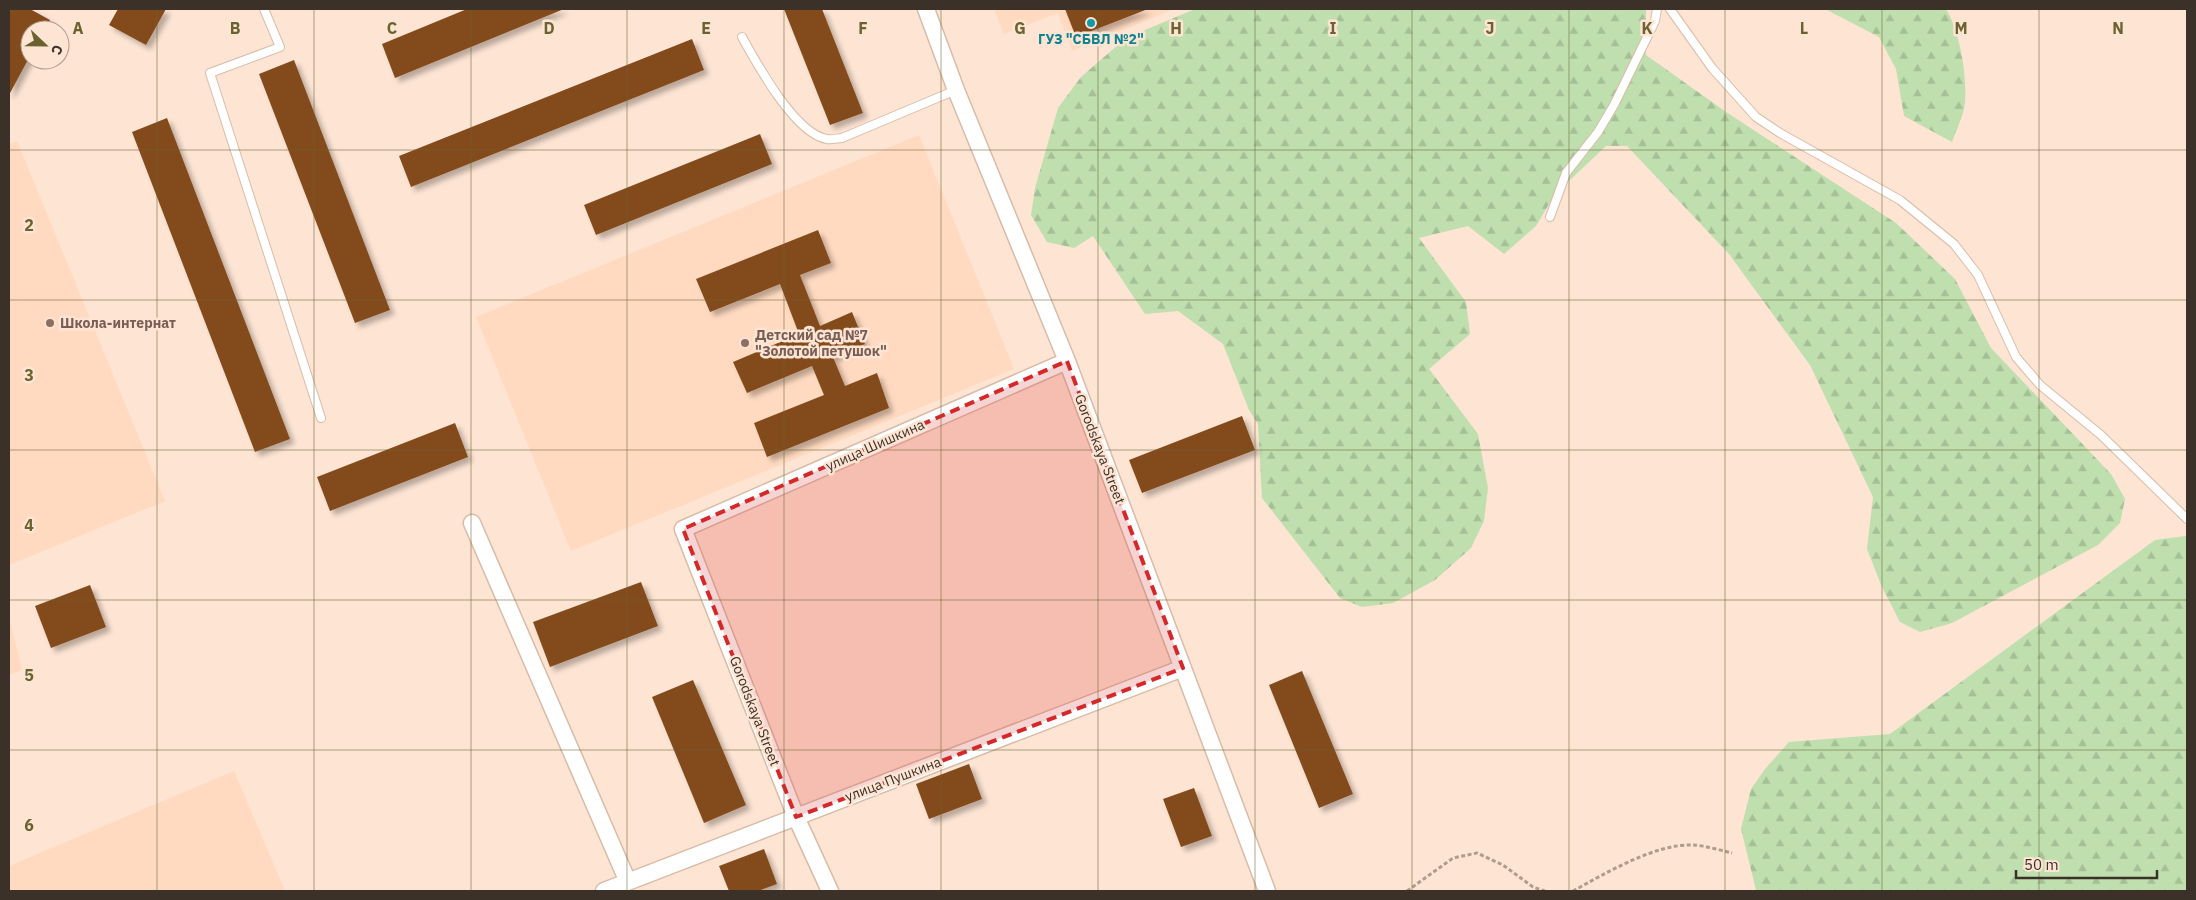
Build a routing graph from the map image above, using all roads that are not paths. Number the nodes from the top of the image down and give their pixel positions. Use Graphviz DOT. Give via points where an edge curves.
graph roads {
  1 [pos="264,9"];
  2 [pos="926,9"];
  3 [pos="1658,9"];
  4 [pos="1670,9"];
  5 [pos="742,38"];
  6 [pos="956,90"];
  7 [pos="1550,217"];
  8 [pos="1067,361"];
  9 [pos="321,418"];
  10 [pos="2187,519"];
  11 [pos="472,523"];
  12 [pos="684,529"];
  13 [pos="1183,668"];
  14 [pos="796,817"];
  15 [pos="628,882"];
  16 [pos="604,891"];
  17 [pos="830,891"];
  18 [pos="1267,891"];
  1 -- 9 [label="lane" via="280,46 210,74"];
  2 -- 6 [label="street, Gorodskaya Street"];
  3 -- 7 [label="lane" via="1614,105 1566,173"];
  4 -- 10 [label="lane" via="1712,68 1756,117 1900,200 1954,244 1978,275 2016,358 2040,385 2101,435"];
  5 -- 6 [label="lane" via="770,86 801,122 826,139 842,138"];
  6 -- 8 [label="street, Gorodskaya Street"];
  8 -- 12 [label="street, улица Шишкина"];
  8 -- 13 [label="street, Gorodskaya Street"];
  11 -- 15 [label="street"];
  12 -- 14 [label="street, Gorodskaya Street"];
  13 -- 14 [label="street, улица Пушкина"];
  13 -- 18 [label="street, Gorodskaya Street"];
  14 -- 15 [label="street, улица Пушкина"];
  14 -- 17 [label="street, Gorodskaya Street"];
  15 -- 16 [label="street, улица Пушкина"];
}
